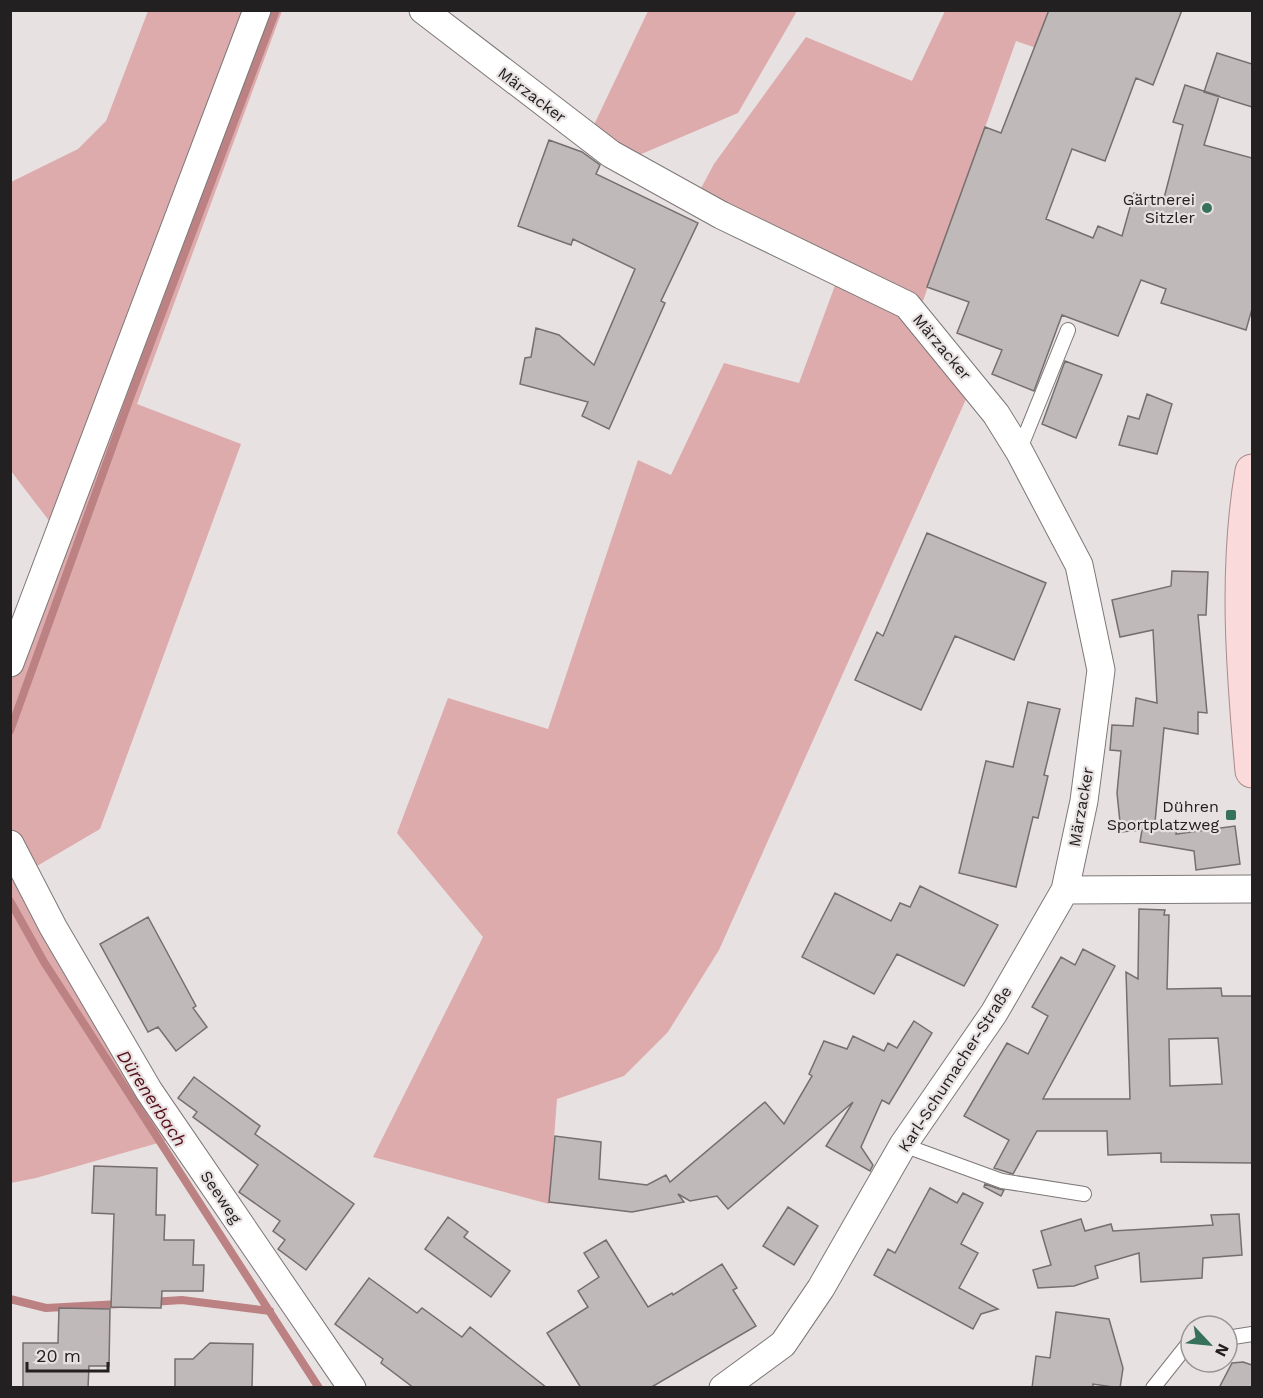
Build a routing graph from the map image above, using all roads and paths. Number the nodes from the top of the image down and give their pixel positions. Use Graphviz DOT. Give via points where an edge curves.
graph roads {
  1 [pos="257,10"];
  2 [pos="423,10"];
  3 [pos="1068,330"];
  4 [pos="1020,451"];
  5 [pos="1252,471"];
  6 [pos="10,663"];
  7 [pos="1252,771"];
  8 [pos="10,844"];
  9 [pos="1065,890"];
  10 [pos="1252,890"];
  11 [pos="903,1145"];
  12 [pos="1084,1194"];
  13 [pos="1179,1355"];
  14 [pos="352,1388"];
  15 [pos="723,1388"];
  16 [pos="1153,1388"];
  1 -- 6 [label="street"];
  2 -- 4 [label="street, Märzacker" via="610,154 721,215 907,305 975,387"];
  3 -- 4 [label="lane"];
  4 -- 9 [label="street, Märzacker" via="1079,565 1101,670 1084,801"];
  5 -- 7 [label="main road" via="1244,518 1241,604"];
  8 -- 14 [label="street, Seeweg" via="53,927 149,1091"];
  9 -- 10 [label="street"];
  9 -- 11 [label="street, Karl-Schumacher-Straße" via="994,1013"];
  11 -- 12 [label="lane" via="1002,1181"];
  11 -- 15 [label="street, Karl-Schumacher-Straße" via="821,1288 783,1344"];
  13 -- 16 [label="lane"];
}
